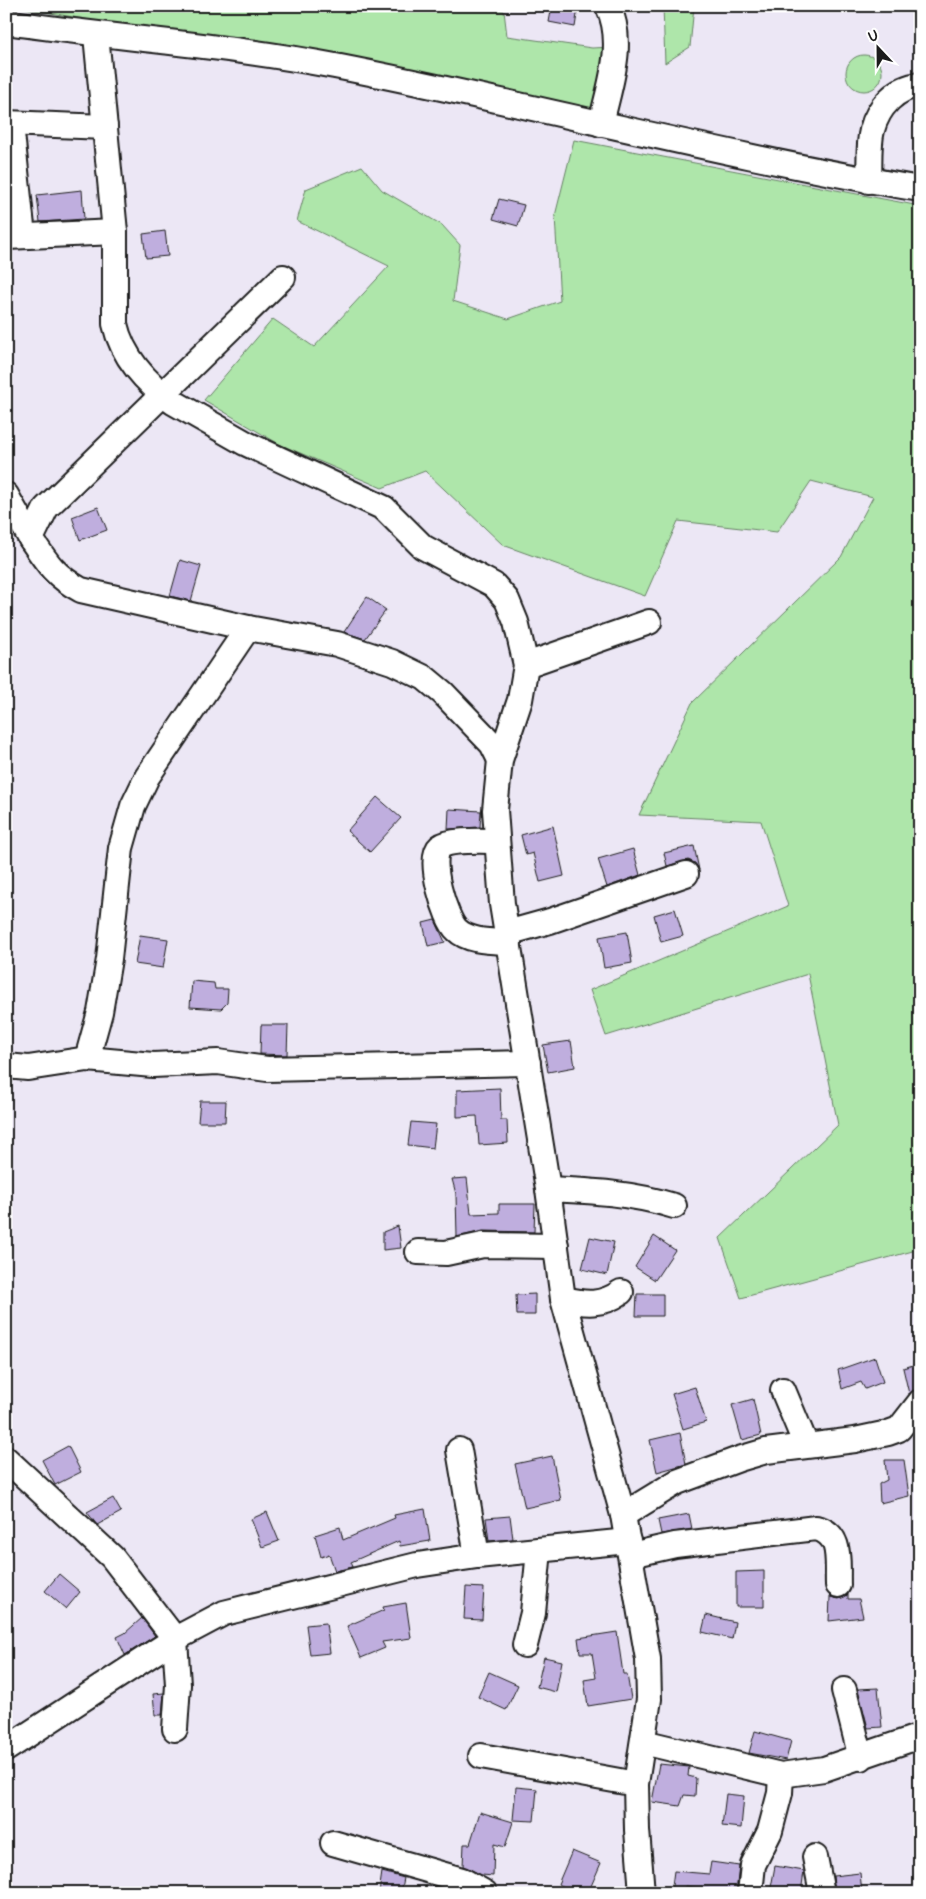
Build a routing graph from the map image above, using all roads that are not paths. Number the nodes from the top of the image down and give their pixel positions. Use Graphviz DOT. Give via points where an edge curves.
graph roads {
  1 [pos="608,6"];
  2 [pos="6,22"];
  3 [pos="96,35"];
  4 [pos="920,86"];
  5 [pos="9,124"];
  6 [pos="601,124"];
  7 [pos="105,126"];
  8 [pos="869,181"];
  9 [pos="920,189"];
  10 [pos="116,232"];
  11 [pos="14,236"];
  12 [pos="283,277"];
  13 [pos="162,394"];
  14 [pos="6,495"];
  15 [pos="31,539"];
  16 [pos="648,622"];
  17 [pos="248,628"];
  18 [pos="526,665"];
  19 [pos="500,760"];
  20 [pos="497,841"];
  21 [pos="686,874"];
  22 [pos="508,937"];
  23 [pos="88,1059"];
  24 [pos="528,1063"];
  25 [pos="6,1066"];
  26 [pos="548,1190"];
  27 [pos="674,1206"];
  28 [pos="556,1246"];
  29 [pos="418,1252"];
  30 [pos="621,1292"];
  31 [pos="563,1299"];
  32 [pos="784,1390"];
  33 [pos="920,1402"];
  34 [pos="806,1445"];
  35 [pos="459,1450"];
  36 [pos="6,1459"];
  37 [pos="623,1515"];
  38 [pos="629,1548"];
  39 [pos="539,1550"];
  40 [pos="477,1556"];
  41 [pos="838,1585"];
  42 [pos="175,1639"];
  43 [pos="525,1645"];
  44 [pos="844,1690"];
  45 [pos="175,1729"];
  46 [pos="920,1736"];
  47 [pos="643,1742"];
  48 [pos="6,1749"];
  49 [pos="481,1756"];
  50 [pos="861,1758"];
  51 [pos="781,1775"];
  52 [pos="636,1784"];
  53 [pos="333,1843"];
  54 [pos="816,1857"];
  55 [pos="485,1893"];
  56 [pos="642,1893"];
  57 [pos="750,1893"];
  58 [pos="822,1893"];
  1 -- 6 [label="street" via="618,36"];
  2 -- 3 [label="street"];
  3 -- 6 [label="street" via="309,61"];
  3 -- 7 [label="street"];
  4 -- 8 [label="street" via="908,86 885,102 872,130"];
  5 -- 7 [label="street"];
  5 -- 11 [label="street"];
  6 -- 8 [label="street"];
  7 -- 10 [label="street"];
  8 -- 9 [label="street"];
  10 -- 11 [label="street"];
  10 -- 13 [label="street" via="115,324 118,339 134,364"];
  12 -- 13 [label="street"];
  13 -- 15 [label="street" via="46,508"];
  13 -- 18 [label="street" via="245,443 376,502 423,547 494,585 507,600 516,622"];
  14 -- 15 [label="street"];
  15 -- 17 [label="street" via="52,570 62,580 81,590"];
  16 -- 18 [label="street"];
  17 -- 19 [label="street" via="337,644 392,662 425,678 492,744"];
  17 -- 23 [label="street" via="147,777 133,806 121,848 109,959"];
  18 -- 19 [label="street" via="520,700"];
  19 -- 20 [label="street" via="495,810"];
  20 -- 22 [label="street"];
  20 -- 22 [label="street" via="443,845 434,860 443,901 455,929 463,935 485,940"];
  21 -- 22 [label="street"];
  22 -- 24 [label="street"];
  23 -- 24 [label="street" via="153,1065 218,1062 268,1069"];
  23 -- 25 [label="street" via="28,1068"];
  24 -- 26 [label="street"];
  26 -- 27 [label="street" via="644,1196"];
  26 -- 28 [label="street"];
  28 -- 29 [label="street" via="482,1245 446,1253"];
  28 -- 31 [label="street"];
  30 -- 31 [label="street" via="608,1300 591,1304"];
  31 -- 37 [label="street"];
  32 -- 34 [label="street"];
  33 -- 34 [label="street" via="899,1429 888,1434"];
  34 -- 37 [label="street" via="766,1451 709,1468 677,1482"];
  35 -- 40 [label="street"];
  36 -- 42 [label="street" via="112,1557"];
  37 -- 38 [label="street"];
  38 -- 39 [label="street"];
  38 -- 41 [label="street" via="816,1528 825,1530 835,1541"];
  38 -- 47 [label="street" via="648,1659 649,1699"];
  39 -- 40 [label="street"];
  39 -- 43 [label="street" via="533,1613"];
  40 -- 42 [label="street" via="409,1567 245,1607 202,1623"];
  42 -- 45 [label="street" via="178,1678"];
  42 -- 48 [label="street"];
  44 -- 50 [label="street"];
  46 -- 50 [label="street"];
  47 -- 51 [label="street"];
  47 -- 52 [label="street"];
  49 -- 52 [label="street"];
  50 -- 51 [label="street" via="806,1773"];
  51 -- 57 [label="street" via="770,1831 752,1865"];
  52 -- 56 [label="street" via="636,1830"];
  53 -- 55 [label="street" via="462,1880"];
  54 -- 58 [label="street"];
}
